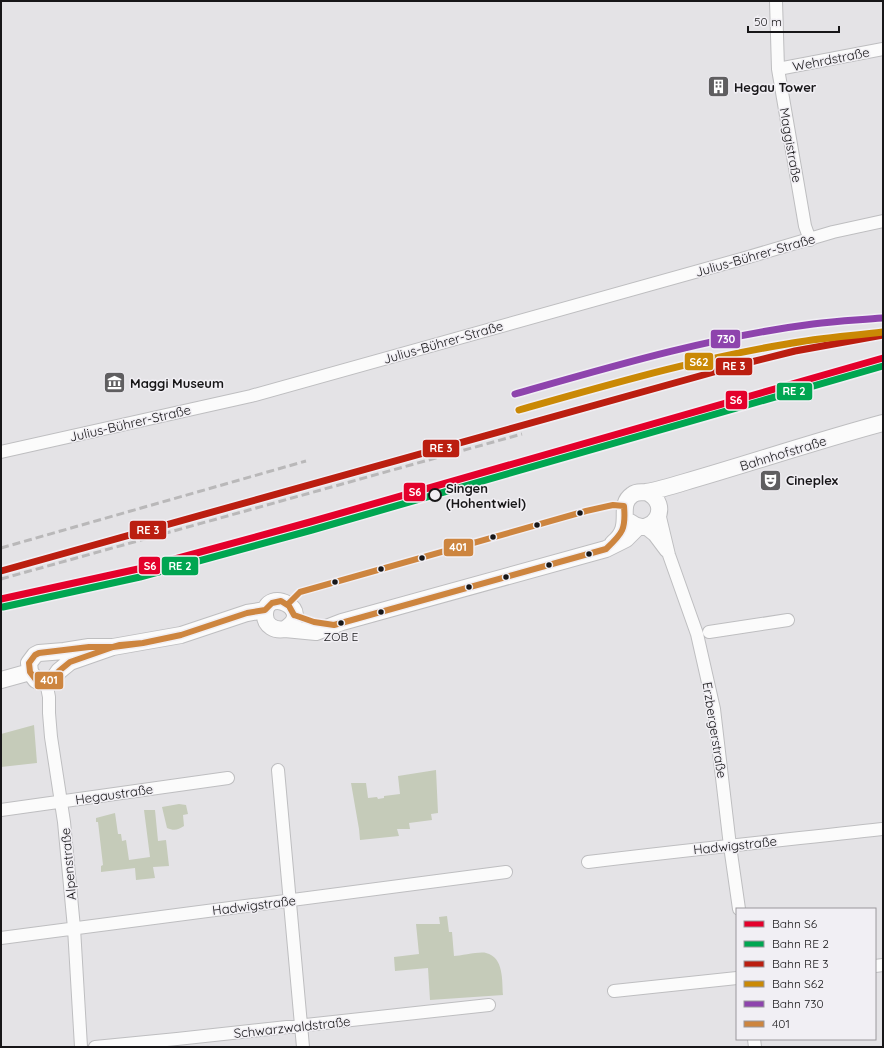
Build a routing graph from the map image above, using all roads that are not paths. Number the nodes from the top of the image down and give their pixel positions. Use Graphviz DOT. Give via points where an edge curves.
graph roads {
  1 [pos="776,1"];
  2 [pos="883,49"];
  3 [pos="778,69"];
  4 [pos="883,221"];
  5 [pos="810,240"];
  6 [pos="883,423"];
  7 [pos="1,452"];
  8 [pos="682,483"];
  9 [pos="646,492"];
  10 [pos="659,510"];
  11 [pos="625,516"];
  12 [pos="641,527"];
  13 [pos="606,549"];
  14 [pos="669,555"];
  15 [pos="266,610"];
  16 [pos="294,615"];
  17 [pos="788,620"];
  18 [pos="334,625"];
  19 [pos="284,629"];
  20 [pos="710,632"];
  21 [pos="113,647"];
  22 [pos="49,652"];
  23 [pos="59,671"];
  24 [pos="30,672"];
  25 [pos="1,680"];
  26 [pos="46,682"];
  27 [pos="278,770"];
  28 [pos="228,778"];
  29 [pos="61,801"];
  30 [pos="1,810"];
  31 [pos="882,829"];
  32 [pos="730,846"];
  33 [pos="588,862"];
  34 [pos="506,872"];
  35 [pos="290,901"];
  36 [pos="739,908"];
  37 [pos="74,928"];
  38 [pos="1,938"];
  39 [pos="736,978"];
  40 [pos="614,991"];
  41 [pos="489,1005"];
  42 [pos="302,1025"];
  43 [pos="81,1047"];
  44 [pos="96,1047"];
  45 [pos="304,1047"];
  1 -- 3 [label="street, Maggistraße"];
  2 -- 3 [label="street, Wehrdstraße"];
  3 -- 5 [label="street, Maggistraße" via="805,226"];
  4 -- 5 [label="street, Julius-Bührer-Straße" via="832,232"];
  5 -- 7 [label="street, Julius-Bührer-Straße" via="251,396"];
  6 -- 8 [label="street, Bahnhofstraße"];
  8 -- 9 [label="street, Bahnhofstraße"];
  8 -- 10 [label="street, Bahnhofstraße"];
  9 -- 10 [label="street" via="655,498"];
  9 -- 11 [label="street, Bahnhofstraße" via="630,496 624,506"];
  10 -- 12 [label="street, Bahnhofstraße" via="654,522"];
  10 -- 14 [label="street, Erzbergerstraße"];
  11 -- 12 [label="street" via="628,521"];
  11 -- 13 [label="street, Bahnhofstraße" via="618,539"];
  12 -- 13 [label="street, Bahnhofstraße" via="626,539"];
  12 -- 14 [label="street, Erzbergerstraße" via="654,535"];
  13 -- 18 [label="street, Bahnhofstraße"];
  14 -- 32 [label="street, Erzbergerstraße" via="697,634 714,709"];
  15 -- 16 [label="street, Bahnhofstraße" via="271,603 280,600 292,607"];
  15 -- 19 [label="street, Bahnhofstraße" via="266,620 271,627"];
  15 -- 21 [label="street, Bahnhofstraße" via="247,613 181,635"];
  16 -- 18 [label="street, Bahnhofstraße" via="318,624"];
  16 -- 19 [label="street" via="292,624"];
  17 -- 20 [label="street"];
  18 -- 19 [label="street, Bahnhofstraße" via="316,632"];
  21 -- 22 [label="street, Bahnhofstraße"];
  21 -- 23 [label="street, Bahnhofstraße" via="70,662"];
  22 -- 23 [label="street" via="56,658"];
  22 -- 24 [label="street, Bahnhofstraße" via="39,653 32,658"];
  23 -- 26 [label="street, Bahnhofstraße" via="54,678"];
  24 -- 25 [label="street"];
  24 -- 26 [label="street" via="36,680"];
  26 -- 29 [label="street, Alpenstraße"];
  27 -- 35 [label="street"];
  28 -- 29 [label="street, Hegaustraße"];
  29 -- 30 [label="street, Hegaustraße"];
  29 -- 37 [label="street, Alpenstraße"];
  31 -- 32 [label="street, Hadwigstraße"];
  32 -- 33 [label="street, Hadwigstraße"];
  32 -- 36 [label="street, Erzbergerstraße"];
  34 -- 35 [label="street, Hadwigstraße"];
  35 -- 37 [label="street, Hadwigstraße"];
  35 -- 42 [label="street"];
  37 -- 38 [label="street, Hadwigstraße"];
  37 -- 43 [label="street, Alpenstraße"];
  39 -- 40 [label="street"];
  41 -- 42 [label="street, Schwarzwaldstraße"];
  42 -- 44 [label="street, Schwarzwaldstraße"];
  42 -- 45 [label="street"];
}
